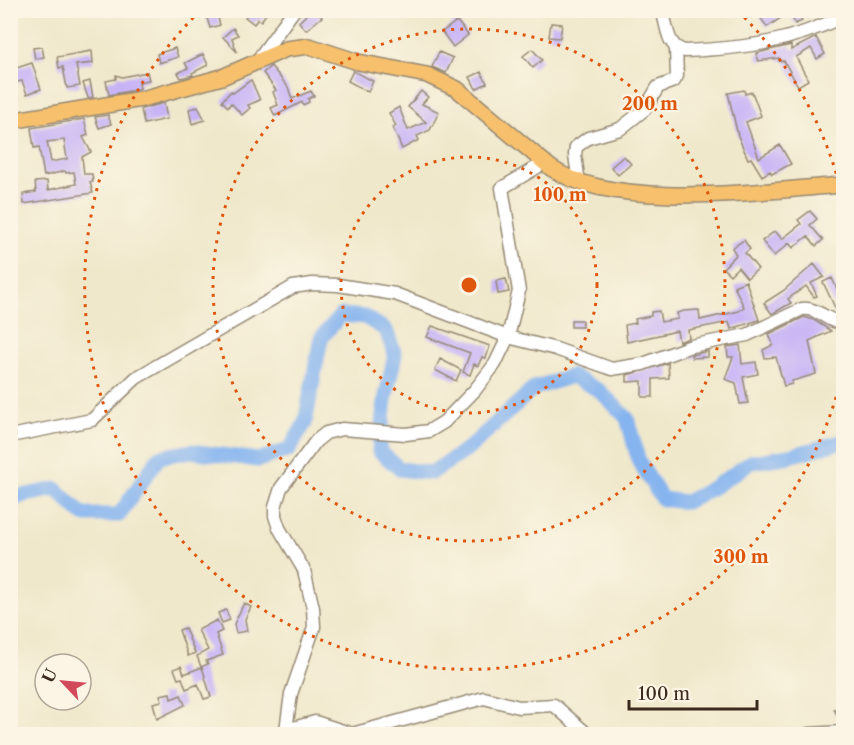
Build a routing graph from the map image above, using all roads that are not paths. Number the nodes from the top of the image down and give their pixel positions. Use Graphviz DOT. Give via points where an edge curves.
graph roads {
  1 [pos="662,10"];
  2 [pos="293,11"];
  3 [pos="843,16"];
  4 [pos="676,49"];
  5 [pos="257,61"];
  6 [pos="10,121"];
  7 [pos="544,163"];
  8 [pos="579,183"];
  9 [pos="843,185"];
  10 [pos="843,323"];
  11 [pos="508,337"];
  12 [pos="10,436"];
  13 [pos="283,732"];
  14 [pos="843,732"];
  15 [pos="587,735"];
  16 [pos="808,735"];
  1 -- 4 [label="street" via="671,44"];
  2 -- 5 [label="street"];
  3 -- 4 [label="street" via="801,35 744,48"];
  4 -- 8 [label="street" via="674,81 658,87 645,109 620,129 588,138 576,147"];
  5 -- 6 [label="main road" via="222,77 142,99"];
  5 -- 7 [label="main road" via="286,49 309,46 358,62 427,75 458,89"];
  7 -- 8 [label="main road"];
  7 -- 11 [label="street" via="507,183 501,192 519,291"];
  8 -- 9 [label="main road" via="617,191 697,193"];
  10 -- 11 [label="street" via="802,309 747,335 691,346 622,369 601,367 556,349"];
  11 -- 12 [label="street" via="423,302 380,290 312,284 293,287 136,378 92,420"];
  11 -- 13 [label="street" via="495,364 444,422 417,434 336,430 316,441 281,488 275,507 279,528 304,570 314,617"];
  13 -- 15 [label="street" via="315,722 352,734 488,698 519,707 554,705"];
  14 -- 16 [label="street"];
}
